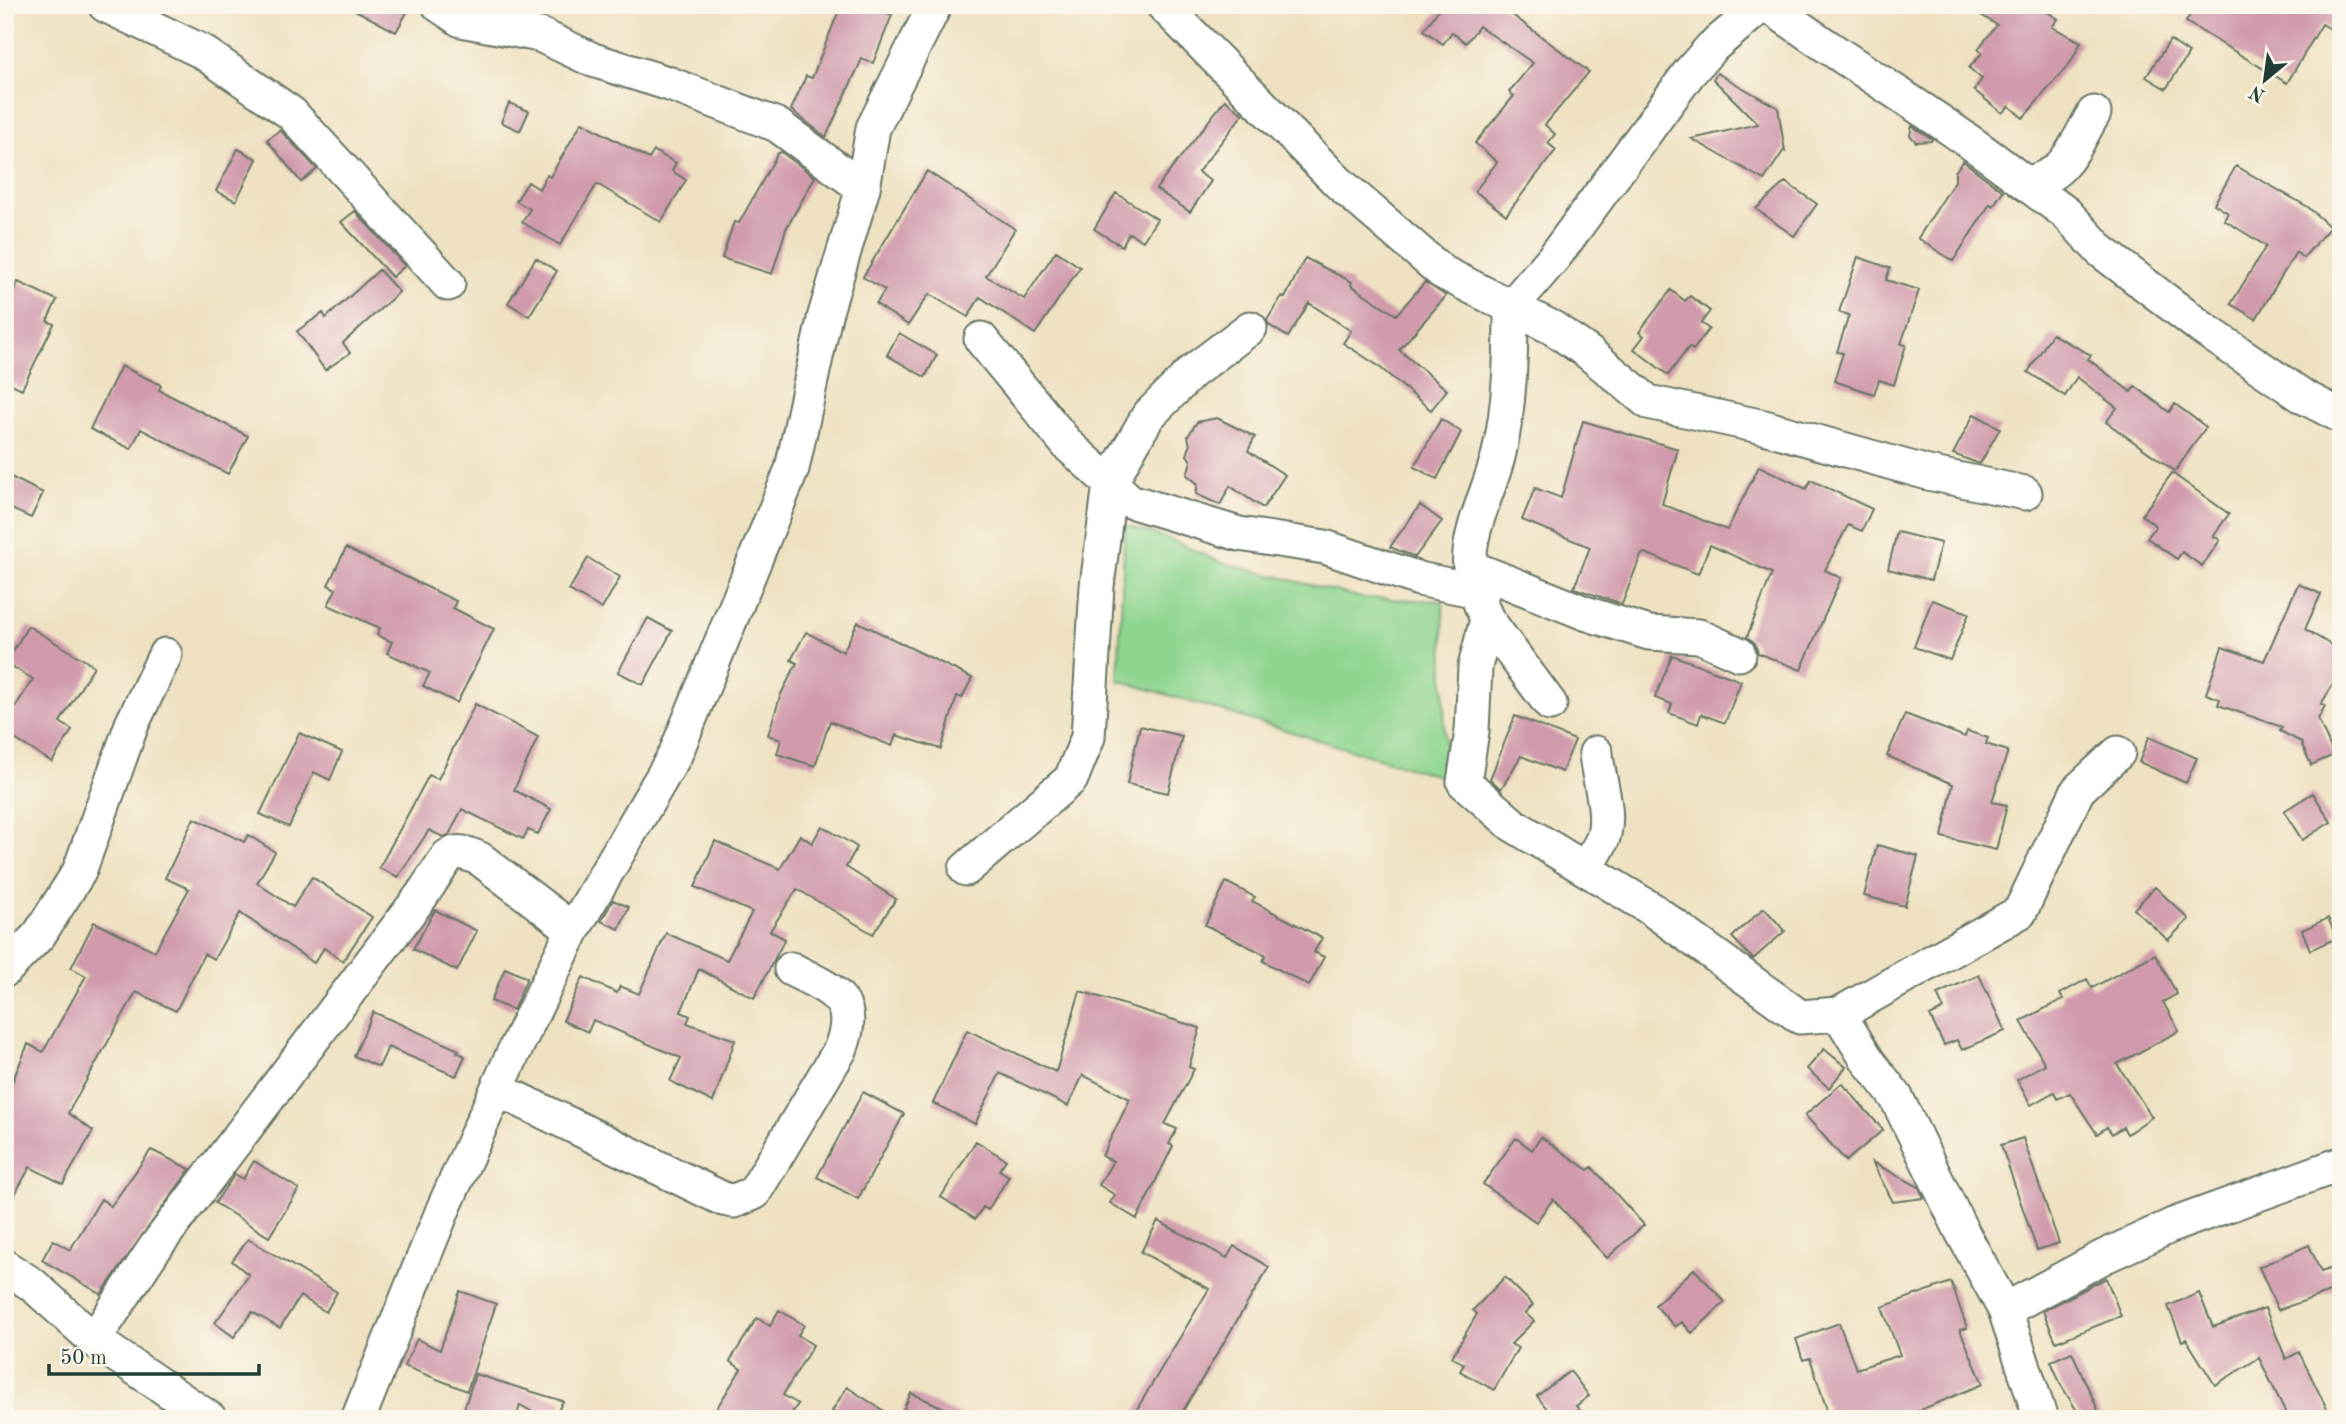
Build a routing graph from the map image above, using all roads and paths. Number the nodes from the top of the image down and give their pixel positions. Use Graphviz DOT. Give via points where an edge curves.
graph roads {
  1 [pos="105,5"];
  2 [pos="439,5"];
  3 [pos="935,5"];
  4 [pos="1163,5"];
  5 [pos="1762,5"];
  6 [pos="1768,5"];
  7 [pos="2094,113"];
  8 [pos="2025,183"];
  9 [pos="863,187"];
  10 [pos="448,284"];
  11 [pos="1511,307"];
  12 [pos="1250,328"];
  13 [pos="981,339"];
  14 [pos="2341,416"];
  15 [pos="1110,483"];
  16 [pos="2025,493"];
  17 [pos="1480,593"];
  18 [pos="1739,654"];
  19 [pos="165,655"];
  20 [pos="1550,704"];
  21 [pos="1596,753"];
  22 [pos="2118,753"];
  23 [pos="1586,868"];
  24 [pos="966,869"];
  25 [pos="573,930"];
  26 [pos="792,969"];
  27 [pos="5,970"];
  28 [pos="1839,1014"];
  29 [pos="497,1088"];
  30 [pos="2341,1164"];
  31 [pos="5,1267"];
  32 [pos="2006,1310"];
  33 [pos="94,1340"];
  34 [pos="210,1419"];
  35 [pos="358,1419"];
  36 [pos="2040,1419"];
  1 -- 10 [label="street" via="201,51 291,113"];
  2 -- 9 [label="street" via="461,20 540,35 593,60 777,125"];
  3 -- 9 [label="street" via="873,128"];
  4 -- 11 [label="street" via="1360,201 1442,272"];
  5 -- 11 [label="street" via="1689,72 1579,225"];
  6 -- 8 [label="street"];
  7 -- 8 [label="street" via="2061,169 2044,181"];
  8 -- 14 [label="street" via="2066,213 2101,251 2202,328 2304,397"];
  9 -- 25 [label="street" via="825,315 792,469 675,755"];
  11 -- 16 [label="street" via="1553,328 1648,402"];
  11 -- 17 [label="street" via="1511,384 1498,453 1475,531"];
  12 -- 15 [label="street" via="1192,372 1148,416"];
  13 -- 15 [label="street" via="1068,445"];
  15 -- 17 [label="street" via="1130,501 1239,534 1325,547 1419,579"];
  15 -- 24 [label="street" via="1097,586 1088,737 1071,779"];
  17 -- 18 [label="street" via="1584,614 1649,633 1699,636"];
  17 -- 20 [label="street"];
  17 -- 23 [label="street" via="1472,731 1464,782 1513,825"];
  19 -- 27 [label="street" via="132,724 79,872 39,935"];
  21 -- 23 [label="street" via="1606,806 1604,836"];
  22 -- 28 [label="street" via="2078,790 2020,912"];
  23 -- 28 [label="street" via="1650,908 1800,1017"];
  25 -- 29 [label="street"];
  25 -- 33 [label="street" via="480,859 465,852 448,856 154,1249"];
  26 -- 29 [label="street" via="841,999 849,1015 848,1031 770,1168 754,1193 744,1199 723,1199"];
  28 -- 32 [label="street" via="1896,1097"];
  29 -- 35 [label="street"];
  30 -- 32 [label="street" via="2173,1225"];
  31 -- 33 [label="street" via="33,1285"];
  32 -- 36 [label="street"];
  33 -- 34 [label="street"];
}
